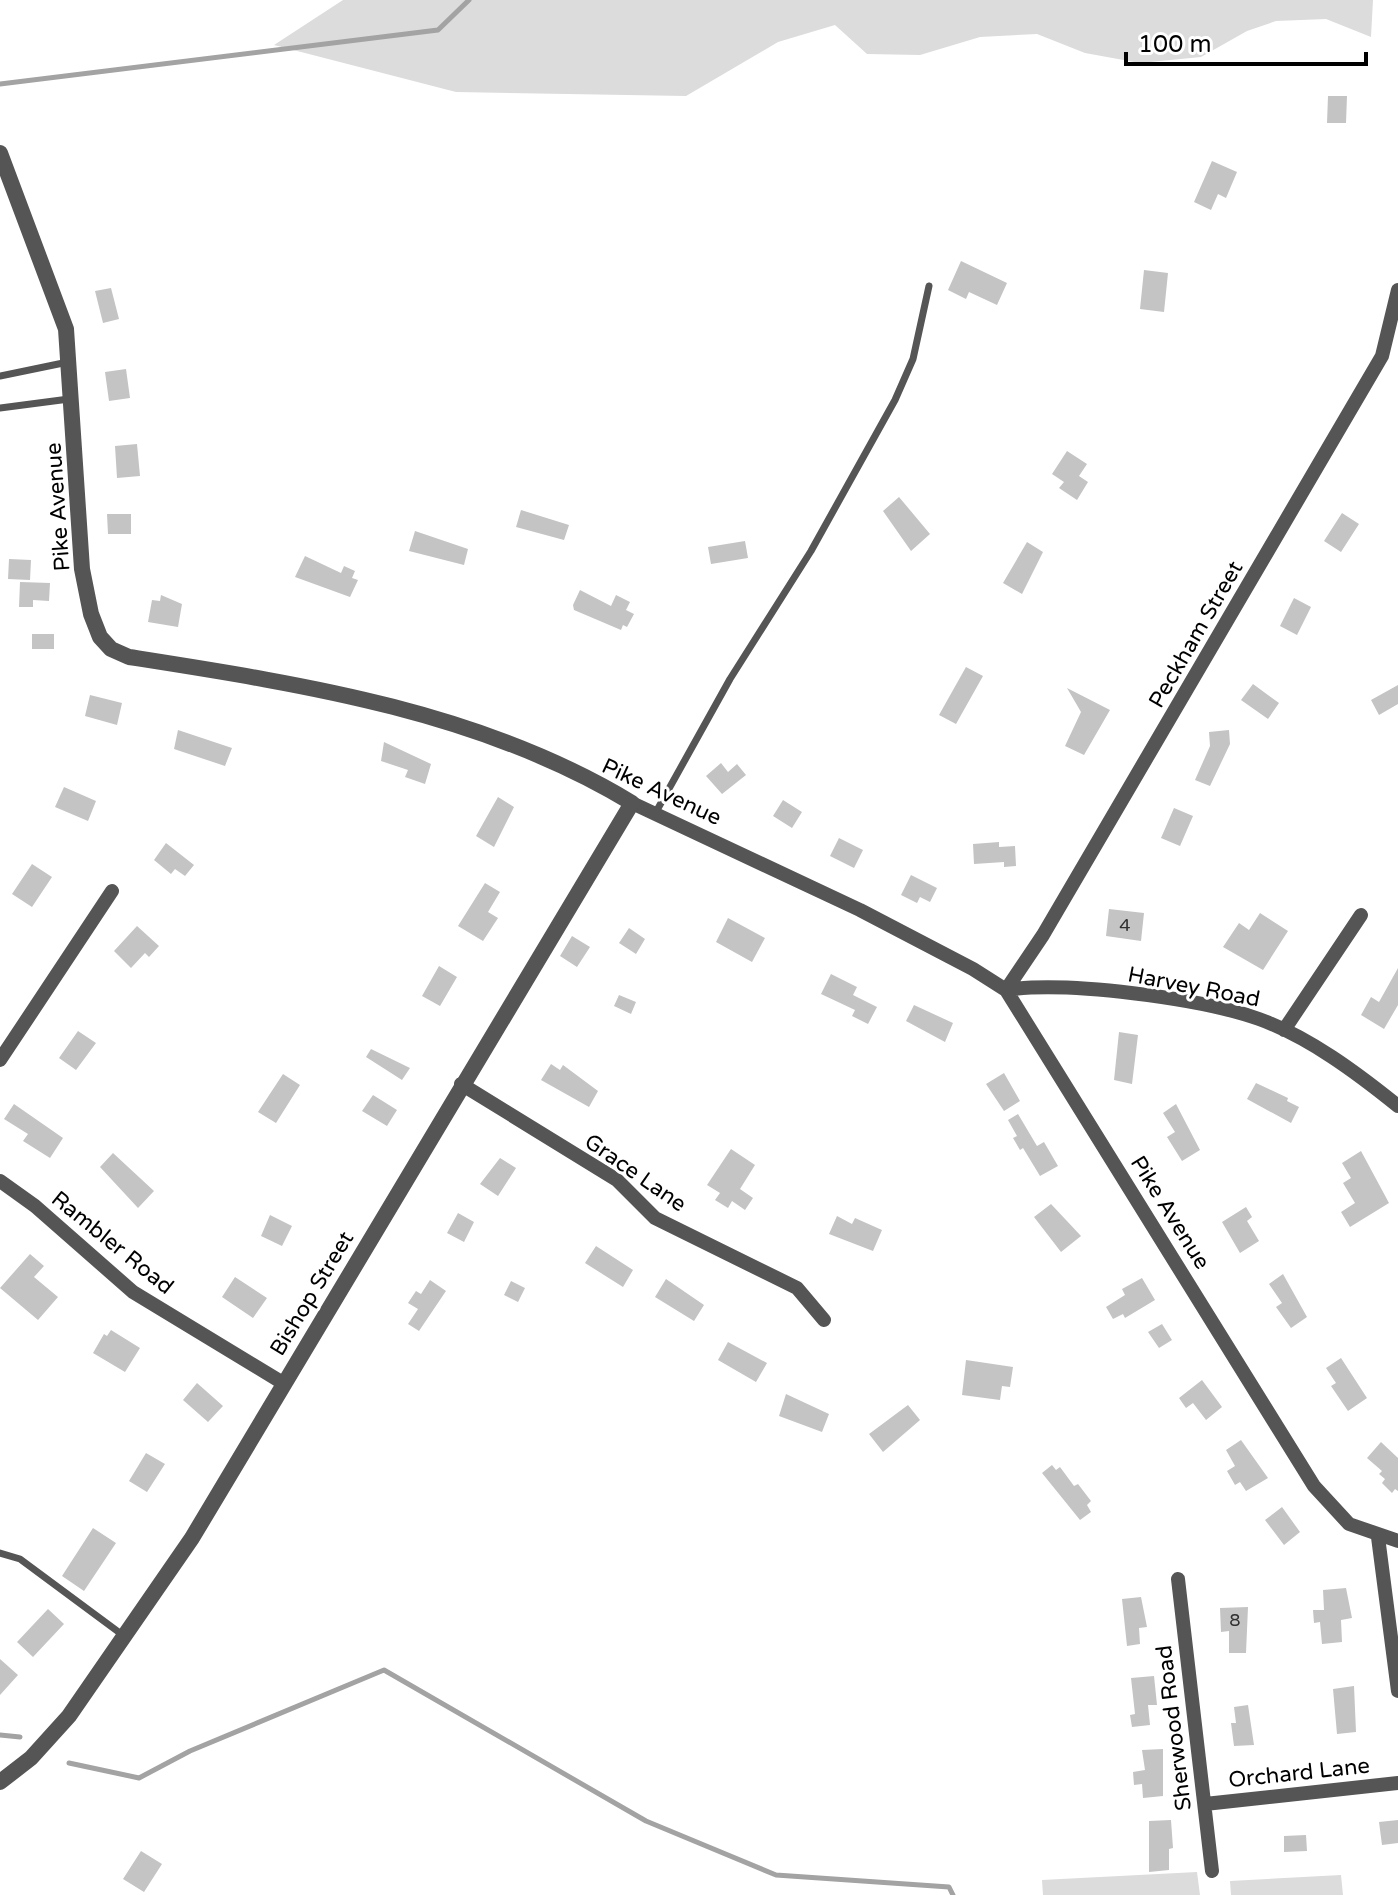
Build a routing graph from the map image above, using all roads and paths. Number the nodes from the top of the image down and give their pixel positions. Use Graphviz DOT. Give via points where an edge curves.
graph roads {
  1 [pos="0,153"];
  2 [pos="929,286"];
  3 [pos="1398,290"];
  4 [pos="70,361"];
  5 [pos="0,376"];
  6 [pos="72,399"];
  7 [pos="0,408"];
  8 [pos="632,803"];
  9 [pos="656,812"];
  10 [pos="112,891"];
  11 [pos="1361,915"];
  12 [pos="1006,990"];
  13 [pos="1284,1030"];
  14 [pos="0,1060"];
  15 [pos="461,1084"];
  16 [pos="1398,1106"];
  17 [pos="0,1181"];
  18 [pos="824,1320"];
  19 [pos="283,1383"];
  20 [pos="1378,1537"];
  21 [pos="1398,1541"];
  22 [pos="0,1553"];
  23 [pos="1178,1579"];
  24 [pos="124,1636"];
  25 [pos="1398,1691"];
  26 [pos="0,1782"];
  27 [pos="1398,1783"];
  28 [pos="1205,1804"];
  29 [pos="1212,1871"];
  1 -- 4 [label="street, Pike Avenue" via="66,329"];
  2 -- 9 [label="lane" via="913,359 895,400"];
  3 -- 12 [label="street, Peckham Street" via="1382,356"];
  4 -- 5 [label="lane"];
  4 -- 6 [label="street, Pike Avenue"];
  6 -- 7 [label="lane"];
  6 -- 8 [label="street, Pike Avenue" via="82,569 91,614 111,649 129,657 423,714 536,755"];
  8 -- 9 [label="street, Pike Avenue"];
  8 -- 15 [label="street, Bishop Street"];
  9 -- 12 [label="street, Pike Avenue" via="860,910"];
  10 -- 14 [label="street"];
  11 -- 13 [label="street"];
  12 -- 13 [label="street, Harvey Road" via="1077,988 1190,1003"];
  12 -- 20 [label="street, Pike Avenue" via="1314,1486 1349,1524"];
  13 -- 16 [label="street, Harvey Road" via="1361,1076"];
  15 -- 18 [label="street, Grace Lane" via="617,1180 655,1218 797,1288"];
  15 -- 19 [label="street, Bishop Street"];
  17 -- 19 [label="street, Rambler Road" via="133,1292"];
  19 -- 24 [label="street, Bishop Street" via="192,1538"];
  20 -- 21 [label="street, Pike Avenue"];
  20 -- 25 [label="street"];
  22 -- 24 [label="lane" via="20,1559"];
  23 -- 28 [label="street, Sherwood Road"];
  24 -- 26 [label="street, Bishop Street" via="69,1716 31,1758"];
  27 -- 28 [label="street, Orchard Lane"];
  28 -- 29 [label="street, Sherwood Road"];
}
